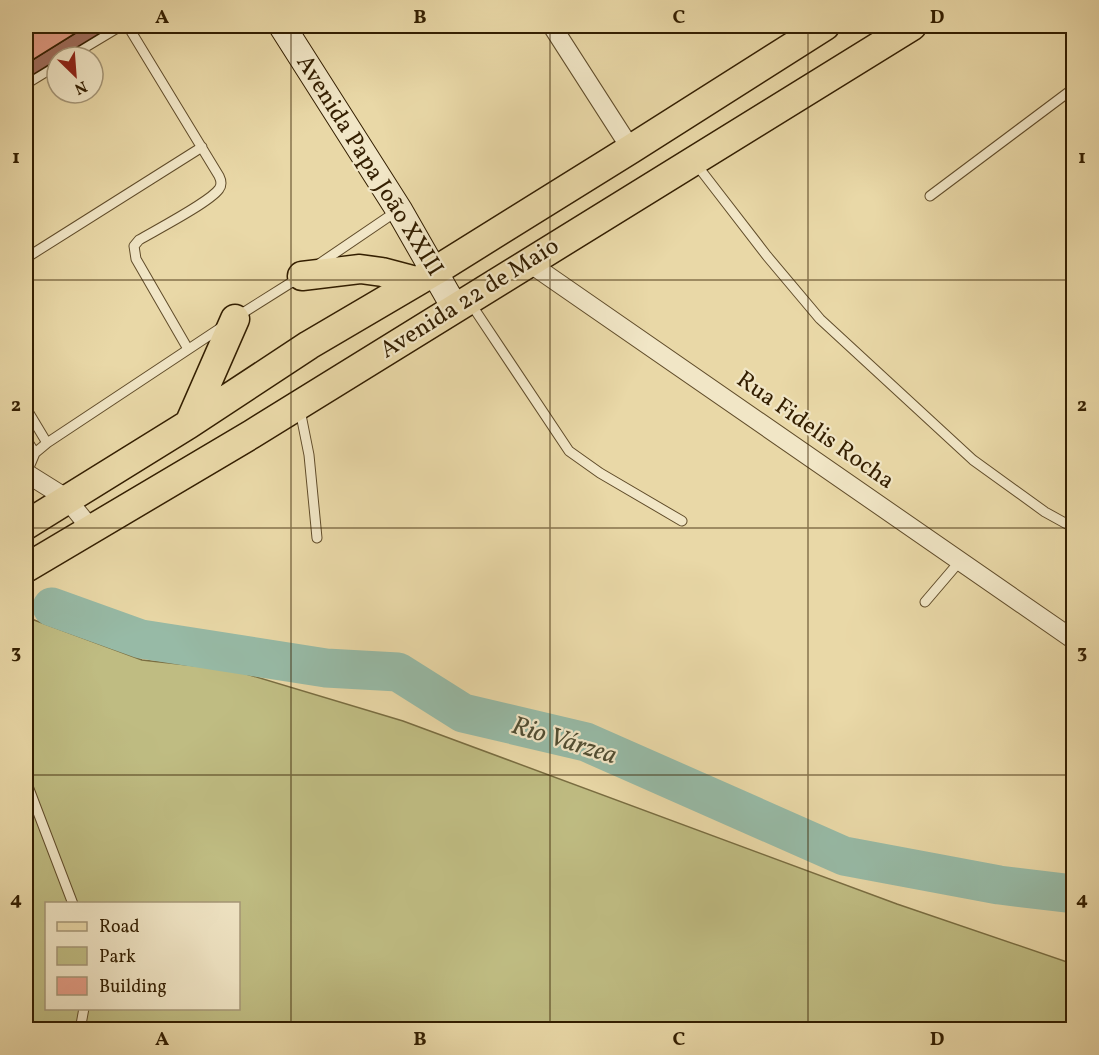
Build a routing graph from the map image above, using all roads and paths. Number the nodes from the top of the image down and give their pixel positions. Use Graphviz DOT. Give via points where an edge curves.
graph roads {
  1 [pos="282,26"];
  2 [pos="552,26"];
  3 [pos="825,26"];
  4 [pos="912,26"];
  5 [pos="89,45"];
  6 [pos="45,72"];
  7 [pos="26,84"];
  8 [pos="1074,88"];
  9 [pos="202,147"];
  10 [pos="631,149"];
  11 [pos="694,160"];
  12 [pos="930,196"];
  13 [pos="399,210"];
  14 [pos="26,258"];
  15 [pos="528,262"];
  16 [pos="302,276"];
  17 [pos="426,276"];
  18 [pos="461,304"];
  19 [pos="235,319"];
  20 [pos="188,349"];
  21 [pos="299,405"];
  22 [pos="26,408"];
  23 [pos="189,424"];
  24 [pos="26,439"];
  25 [pos="47,443"];
  26 [pos="35,453"];
  27 [pos="26,472"];
  28 [pos="66,498"];
  29 [pos="682,521"];
  30 [pos="26,525"];
  31 [pos="1074,528"];
  32 [pos="93,530"];
  33 [pos="317,538"];
  34 [pos="960,561"];
  35 [pos="26,568"];
  36 [pos="925,602"];
  37 [pos="1074,640"];
  38 [pos="26,781"];
  39 [pos="73,902"];
  40 [pos="84,1010"];
  41 [pos="80,1029"];
  1 -- 13 [label="street, Avenida Papa João XXIII"];
  2 -- 10 [label="street"];
  3 -- 10 [label="main road, Avenida 22 de Maio"];
  4 -- 11 [label="main road, Avenida 22 de Maio"];
  5 -- 9 [label="lane" via="119,27 129,28"];
  6 -- 7 [label="lane"];
  8 -- 12 [label="lane"];
  9 -- 14 [label="lane"];
  9 -- 20 [label="lane" via="222,183 220,189 134,246 136,259"];
  10 -- 17 [label="main road, Avenida 22 de Maio"];
  11 -- 15 [label="main road, Avenida 22 de Maio"];
  11 -- 31 [label="lane" via="820,319 973,460"];
  13 -- 16 [label="lane"];
  13 -- 17 [label="street, Avenida Papa João XXIII"];
  15 -- 18 [label="main road, Avenida 22 de Maio"];
  15 -- 34 [label="street, Rua Fidelis Rocha"];
  16 -- 17 [label="main road" via="360,269"];
  16 -- 19 [label="lane"];
  17 -- 18 [label="street, Avenida Papa João XXIII"];
  17 -- 23 [label="main road, Avenida 22 de Maio" via="309,345"];
  18 -- 21 [label="main road, Avenida 22 de Maio"];
  18 -- 29 [label="lane" via="568,451"];
  19 -- 20 [label="lane"];
  19 -- 23 [label="main road"];
  20 -- 25 [label="lane"];
  21 -- 32 [label="main road, Avenida 22 de Maio"];
  21 -- 33 [label="lane" via="309,455"];
  22 -- 25 [label="lane"];
  23 -- 28 [label="main road, Avenida 22 de Maio"];
  24 -- 26 [label="lane"];
  25 -- 26 [label="lane"];
  26 -- 27 [label="lane"];
  27 -- 28 [label="street"];
  28 -- 30 [label="main road, Avenida 22 de Maio"];
  28 -- 32 [label="street"];
  32 -- 35 [label="main road, Avenida 22 de Maio"];
  34 -- 36 [label="lane"];
  34 -- 37 [label="street, Rua Fidelis Rocha"];
  38 -- 39 [label="lane"];
  40 -- 41 [label="lane"];
}
